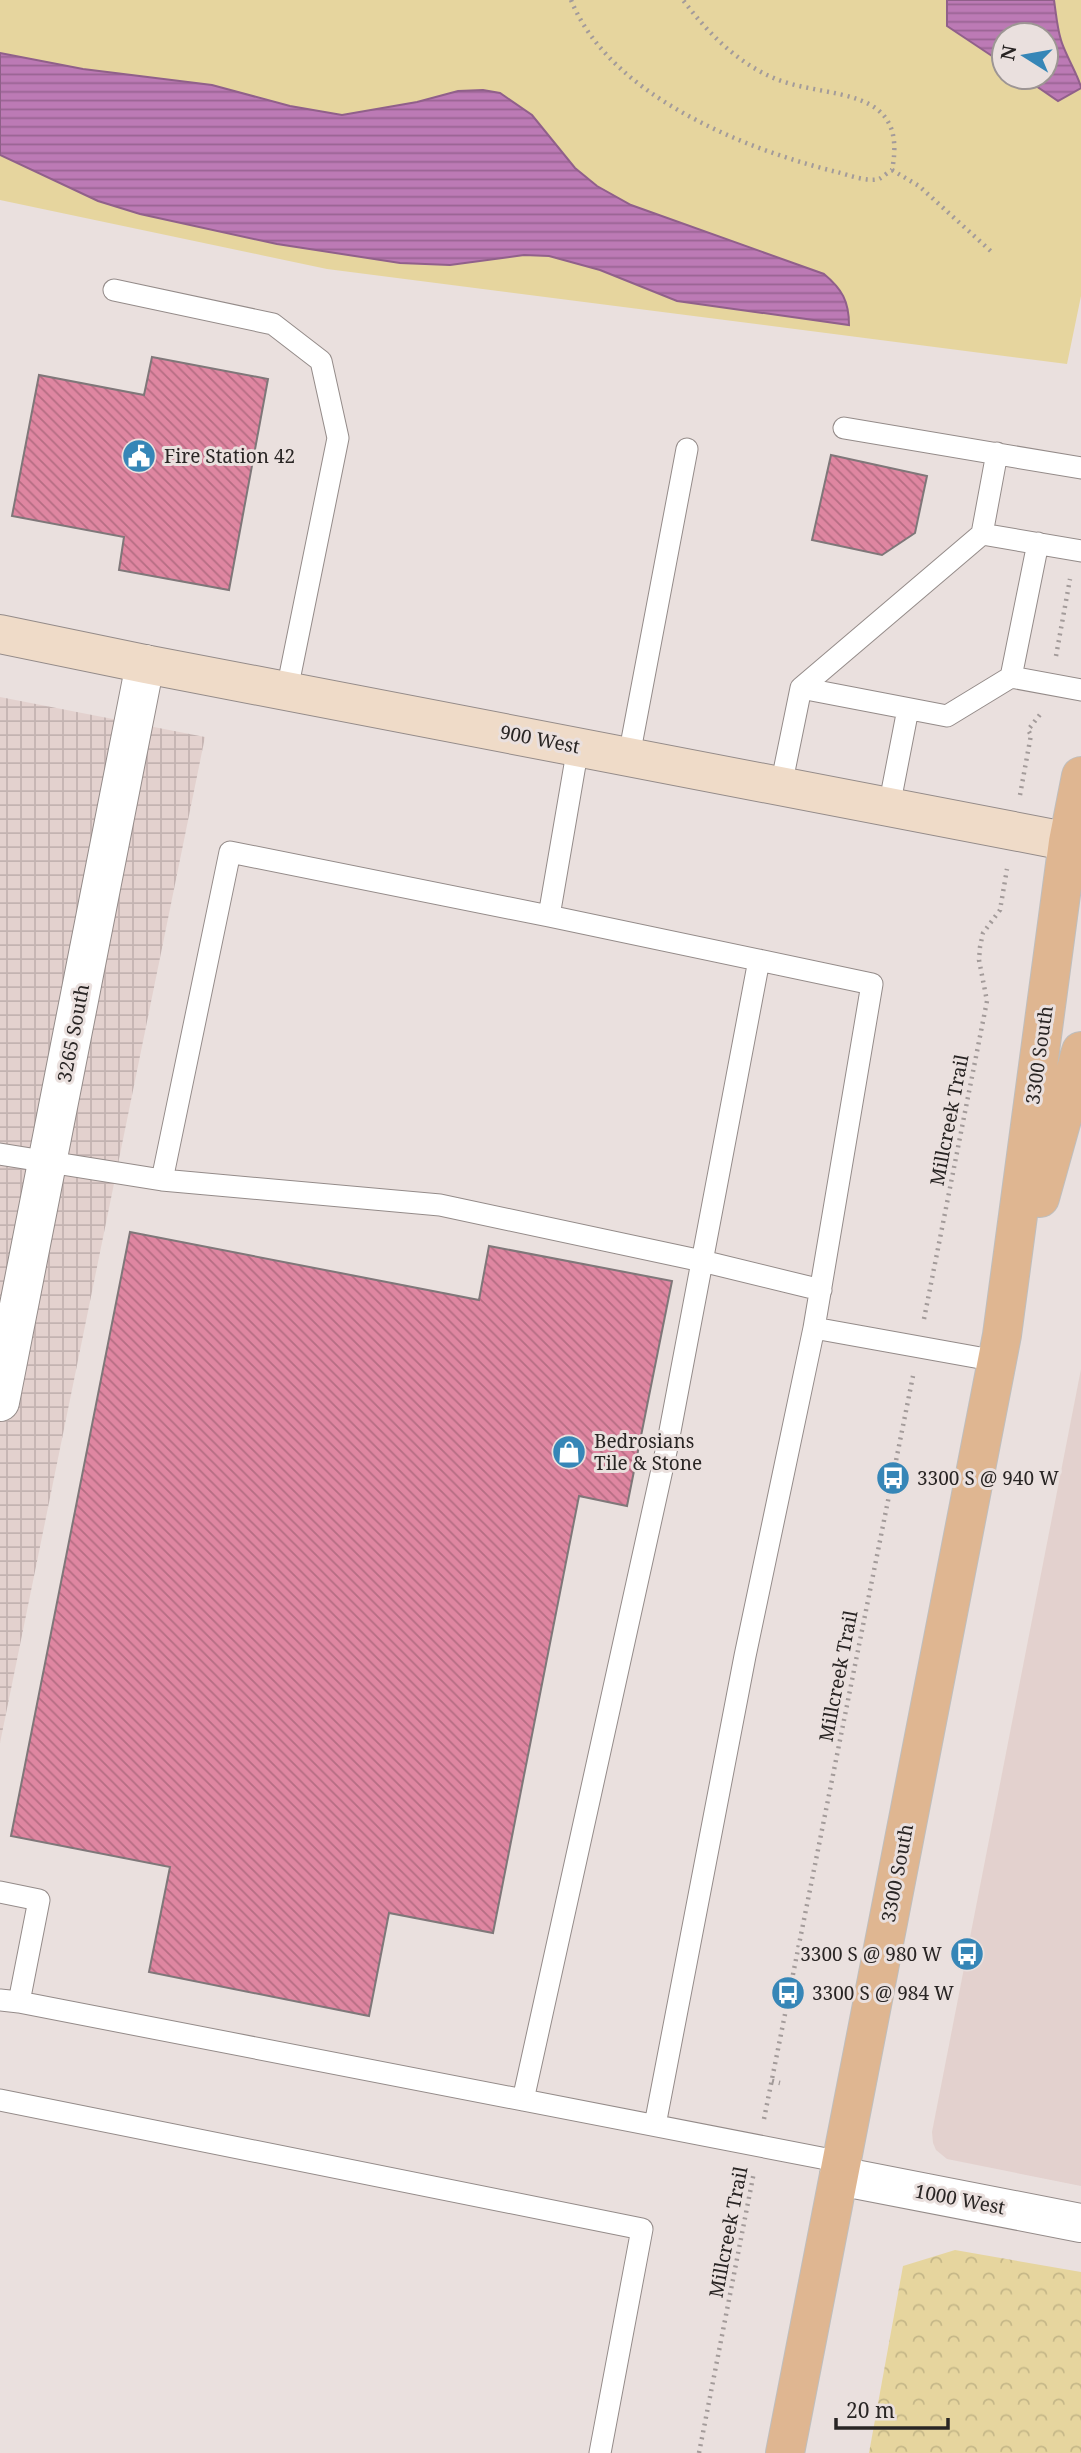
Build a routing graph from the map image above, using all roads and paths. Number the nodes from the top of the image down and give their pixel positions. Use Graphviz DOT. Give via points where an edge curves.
graph roads {
  1 [pos="571,0"];
  2 [pos="683,0"];
  3 [pos="892,170"];
  4 [pos="994,254"];
  5 [pos="114,290"];
  6 [pos="844,428"];
  7 [pos="687,449"];
  8 [pos="997,453"];
  9 [pos="1081,468"];
  10 [pos="982,534"];
  11 [pos="1038,543"];
  12 [pos="1078,550"];
  13 [pos="0,634"];
  14 [pos="145,664"];
  15 [pos="1011,677"];
  16 [pos="1050,684"];
  17 [pos="801,688"];
  18 [pos="287,690"];
  19 [pos="1081,690"];
  20 [pos="908,709"];
  21 [pos="1030,732"];
  22 [pos="578,747"];
  23 [pos="629,756"];
  24 [pos="1081,776"];
  25 [pos="781,786"];
  26 [pos="889,807"];
  27 [pos="1074,843"];
  28 [pos="1000,910"];
  29 [pos="549,916"];
  30 [pos="759,960"];
  31 [pos="1081,1051"];
  32 [pos="0,1154"];
  33 [pos="47,1161"];
  34 [pos="162,1180"];
  35 [pos="702,1261"];
  36 [pos="821,1290"];
  37 [pos="814,1328"];
  38 [pos="918,1347"];
  39 [pos="999,1348"];
  40 [pos="0,1402"];
  41 [pos="0,1892"];
  42 [pos="9,2001"];
  43 [pos="772,2081"];
  44 [pos="780,2082"];
  45 [pos="0,2100"];
  46 [pos="523,2100"];
  47 [pos="655,2125"];
  48 [pos="759,2145"];
  49 [pos="841,2169"];
  50 [pos="1081,2223"];
  51 [pos="600,2453"];
  52 [pos="699,2453"];
  53 [pos="785,2453"];
  1 -- 3 [label="path" via="600,49 623,71 699,120 817,167 869,178"];
  2 -- 3 [label="path" via="722,44 776,79 870,103 883,114 893,135"];
  3 -- 4 [label="path" via="919,186"];
  5 -- 18 [label="lane" via="273,324 321,360 338,438"];
  6 -- 8 [label="lane"];
  7 -- 23 [label="lane"];
  8 -- 9 [label="lane"];
  8 -- 10 [label="lane"];
  10 -- 11 [label="lane"];
  10 -- 17 [label="lane"];
  11 -- 12 [label="lane"];
  11 -- 15 [label="lane"];
  12 -- 16 [label="path"];
  13 -- 14 [label="main road, 900 West"];
  14 -- 18 [label="main road, 900 West"];
  14 -- 33 [label="street, 3265 South"];
  15 -- 16 [label="lane"];
  15 -- 20 [label="lane" via="947,716"];
  16 -- 19 [label="lane"];
  16 -- 21 [label="path" via="1048,699"];
  17 -- 20 [label="lane"];
  17 -- 25 [label="lane"];
  18 -- 22 [label="main road, 900 West"];
  20 -- 26 [label="lane"];
  22 -- 23 [label="main road, 900 West"];
  22 -- 29 [label="lane"];
  23 -- 25 [label="main road, 900 West"];
  24 -- 27 [label="main road, 3300 South"];
  25 -- 26 [label="main road, 900 West"];
  26 -- 27 [label="main road, 900 West"];
  27 -- 39 [label="main road, 3300 South"];
  28 -- 38 [label="path, Millcreek Trail" via="983,933 980,947 987,1001"];
  29 -- 30 [label="lane"];
  29 -- 34 [label="lane" via="230,852"];
  30 -- 35 [label="lane"];
  30 -- 36 [label="lane" via="873,984"];
  31 -- 39 [label="main road, 3300 South"];
  32 -- 33 [label="lane"];
  33 -- 34 [label="lane"];
  33 -- 40 [label="street, 3265 South"];
  34 -- 35 [label="lane" via="440,1205"];
  35 -- 36 [label="lane"];
  35 -- 46 [label="lane" via="667,1447"];
  36 -- 37 [label="lane"];
  37 -- 38 [label="lane"];
  37 -- 47 [label="lane"];
  38 -- 39 [label="lane"];
  38 -- 43 [label="path, Millcreek Trail"];
  39 -- 49 [label="main road, 3300 South"];
  41 -- 42 [label="lane" via="39,1900"];
  42 -- 46 [label="lane"];
  43 -- 44 [label="path"];
  43 -- 48 [label="path, Millcreek Trail"];
  45 -- 51 [label="lane" via="642,2230"];
  46 -- 47 [label="lane"];
  47 -- 48 [label="lane"];
  48 -- 49 [label="lane"];
  48 -- 52 [label="path, Millcreek Trail"];
  49 -- 50 [label="street, 1000 West"];
  49 -- 53 [label="main road, 3300 South"];
}
